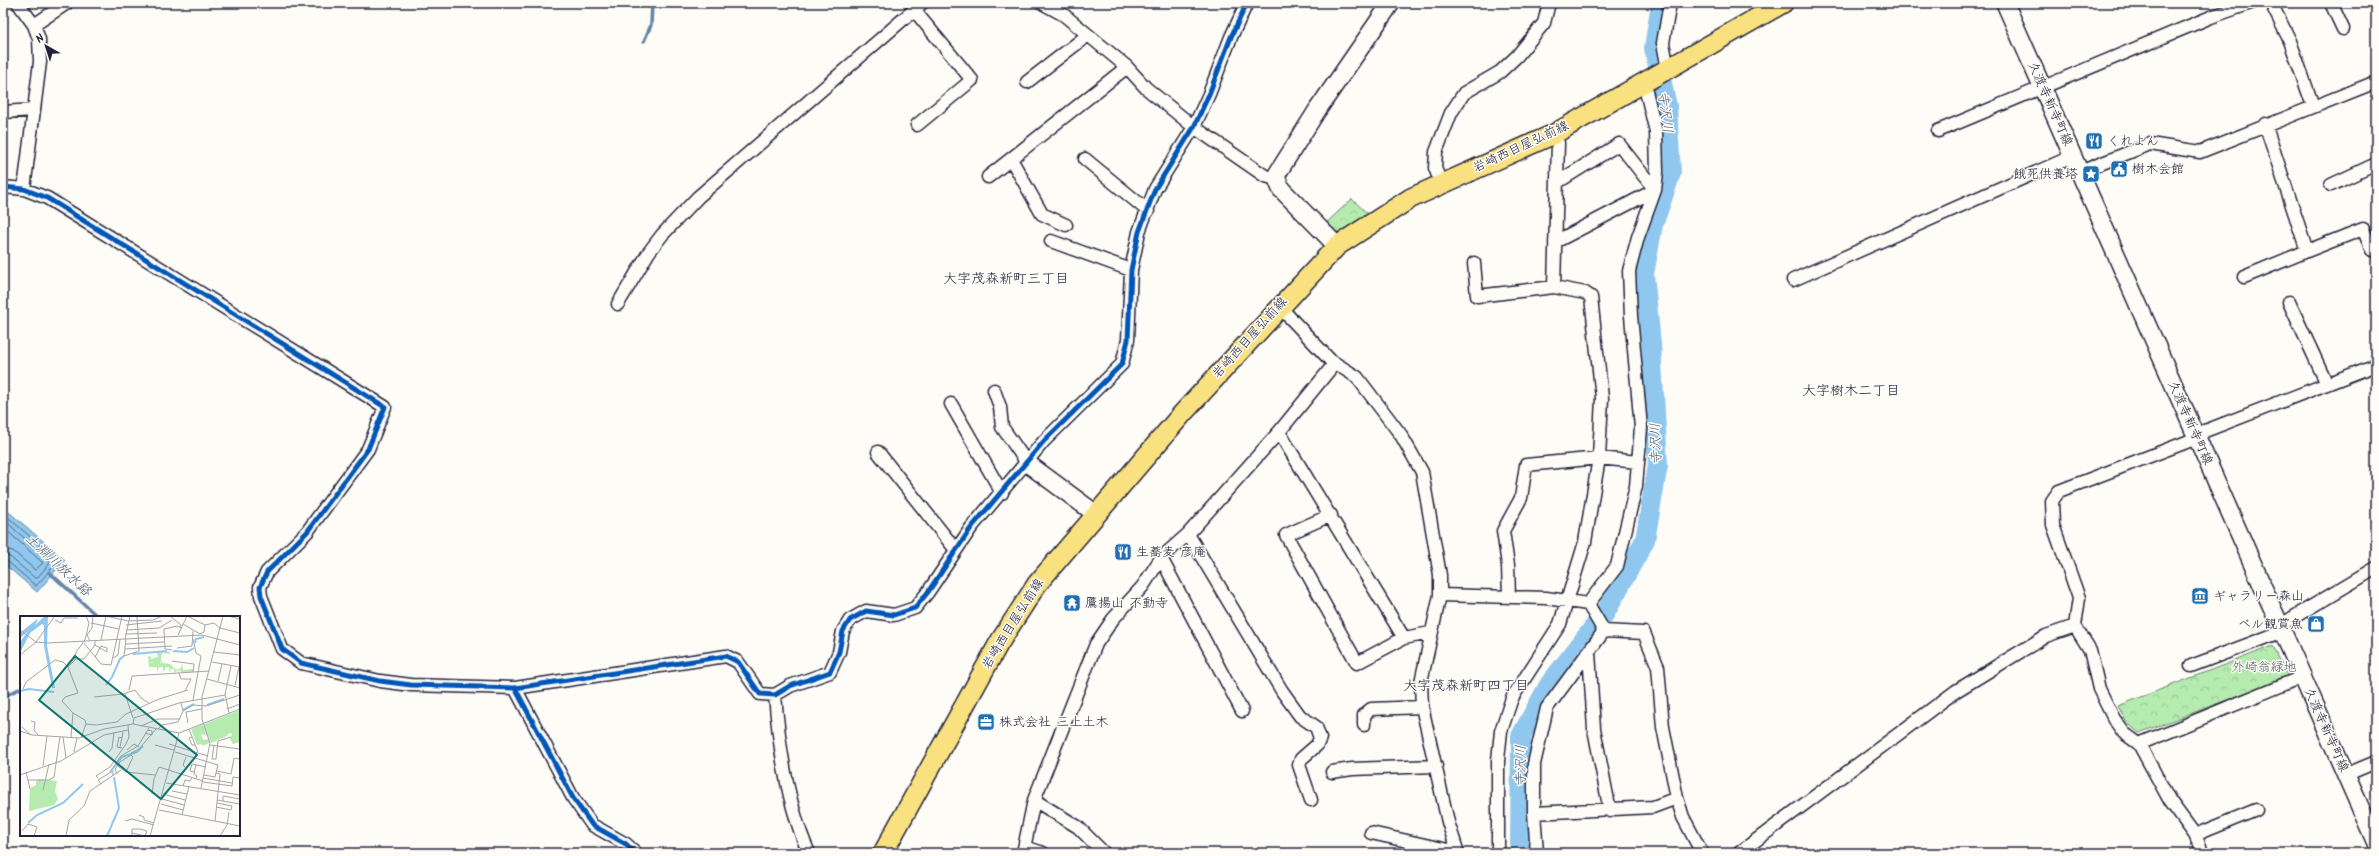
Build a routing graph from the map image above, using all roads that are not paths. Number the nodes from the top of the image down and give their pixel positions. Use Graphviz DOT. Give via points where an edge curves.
graph roads {
  1 [pos="18,3"];
  2 [pos="67,3"];
  3 [pos="1042,3"];
  4 [pos="1247,3"];
  5 [pos="1391,3"];
  6 [pos="1550,3"];
  7 [pos="1670,3"];
  8 [pos="1783,3"];
  9 [pos="2005,3"];
  10 [pos="2251,3"];
  11 [pos="2271,3"];
  12 [pos="2331,3"];
  13 [pos="918,7"];
  14 [pos="34,25"];
  15 [pos="2343,29"];
  16 [pos="1088,35"];
  17 [pos="1127,67"];
  18 [pos="1656,76"];
  19 [pos="1027,82"];
  20 [pos="2376,82"];
  21 [pos="2042,86"];
  22 [pos="2313,106"];
  23 [pos="34,110"];
  24 [pos="3,112"];
  25 [pos="2265,124"];
  26 [pos="917,125"];
  27 [pos="1194,127"];
  28 [pos="1938,131"];
  29 [pos="1554,134"];
  30 [pos="2073,156"];
  31 [pos="1011,159"];
  32 [pos="1085,159"];
  33 [pos="2376,164"];
  34 [pos="2080,172"];
  35 [pos="988,177"];
  36 [pos="1277,179"];
  37 [pos="1558,182"];
  38 [pos="1441,183"];
  39 [pos="2330,185"];
  40 [pos="3,187"];
  41 [pos="24,189"];
  42 [pos="1655,190"];
  43 [pos="1148,210"];
  44 [pos="1066,225"];
  45 [pos="1051,241"];
  46 [pos="1555,242"];
  47 [pos="2372,242"];
  48 [pos="1337,246"];
  49 [pos="2307,251"];
  50 [pos="1474,263"];
  51 [pos="1131,270"];
  52 [pos="2244,277"];
  53 [pos="1793,280"];
  54 [pos="1554,287"];
  55 [pos="2289,302"];
  56 [pos="618,304"];
  57 [pos="1279,306"];
  58 [pos="1335,363"];
  59 [pos="2376,366"];
  60 [pos="2327,384"];
  61 [pos="994,390"];
  62 [pos="951,404"];
  63 [pos="1279,432"];
  64 [pos="2197,438"];
  65 [pos="878,452"];
  66 [pos="1599,458"];
  67 [pos="1638,462"];
  68 [pos="1027,463"];
  69 [pos="1002,493"];
  70 [pos="1096,514"];
  71 [pos="1331,515"];
  72 [pos="1188,534"];
  73 [pos="956,550"];
  74 [pos="1161,558"];
  75 [pos="2376,568"];
  76 [pos="1440,595"];
  77 [pos="1509,597"];
  78 [pos="1567,599"];
  79 [pos="1589,605"];
  80 [pos="2075,626"];
  81 [pos="1603,629"];
  82 [pos="2280,629"];
  83 [pos="1430,632"];
  84 [pos="1404,638"];
  85 [pos="1589,652"];
  86 [pos="2191,666"];
  87 [pos="2302,677"];
  88 [pos="515,688"];
  89 [pos="775,695"];
  90 [pos="1422,707"];
  91 [pos="1242,711"];
  92 [pos="1364,726"];
  93 [pos="2139,744"];
  94 [pos="2376,762"];
  95 [pos="1436,766"];
  96 [pos="1332,772"];
  97 [pos="2345,775"];
  98 [pos="1678,798"];
  99 [pos="1034,800"];
  100 [pos="1311,800"];
  101 [pos="2256,810"];
  102 [pos="1610,811"];
  103 [pos="1534,813"];
  104 [pos="1371,833"];
  105 [pos="2195,835"];
  106 [pos="2376,842"];
  107 [pos="1024,850"];
  108 [pos="887,851"];
  109 [pos="1452,851"];
  110 [pos="636,853"];
  111 [pos="809,853"];
  112 [pos="1044,853"];
  113 [pos="1104,853"];
  114 [pos="1498,853"];
  115 [pos="1537,853"];
  116 [pos="1702,853"];
  117 [pos="1739,853"];
  118 [pos="2203,853"];
  1 -- 14 [label="street"];
  2 -- 14 [label="street"];
  3 -- 16 [label="street" via="1064,15"];
  4 -- 27 [label="street"];
  5 -- 36 [label="main road" via="1318,109 1280,169"];
  6 -- 38 [label="street" via="1544,23 1517,56 1500,72 1464,93 1451,113 1436,152 1435,168"];
  7 -- 18 [label="street"];
  8 -- 18 [label="main road, 岩崎西目屋弘前線"];
  9 -- 21 [label="main road, 久渡寺新寺町線"];
  10 -- 21 [label="street"];
  11 -- 22 [label="street" via="2290,41"];
  12 -- 15 [label="street"];
  13 -- 26 [label="street" via="972,80"];
  13 -- 56 [label="street" via="698,197 649,252"];
  14 -- 23 [label="street" via="39,39 40,62"];
  16 -- 17 [label="street"];
  16 -- 19 [label="street"];
  17 -- 27 [label="street" via="1146,88"];
  17 -- 31 [label="street"];
  18 -- 29 [label="main road, 岩崎西目屋弘前線"];
  18 -- 42 [label="street"];
  20 -- 22 [label="street"];
  21 -- 28 [label="street"];
  21 -- 30 [label="main road, 久渡寺新寺町線"];
  22 -- 25 [label="street"];
  23 -- 24 [label="street"];
  23 -- 41 [label="street"];
  25 -- 34 [label="street" via="2200,152 2150,144"];
  25 -- 49 [label="street"];
  27 -- 36 [label="street" via="1265,176"];
  27 -- 43 [label="street" via="1155,189"];
  29 -- 37 [label="street" via="1558,142"];
  29 -- 38 [label="main road, 岩崎西目屋弘前線"];
  30 -- 34 [label="main road, 久渡寺新寺町線"];
  30 -- 53 [label="street"];
  31 -- 35 [label="street"];
  31 -- 44 [label="street" via="1042,214"];
  32 -- 43 [label="street"];
  33 -- 39 [label="street"];
  34 -- 64 [label="main road, 久渡寺新寺町線"];
  36 -- 48 [label="main road" via="1281,189"];
  37 -- 42 [label="street" via="1619,144"];
  37 -- 46 [label="street"];
  38 -- 48 [label="main road, 岩崎西目屋弘前線" via="1385,214"];
  40 -- 41 [label="street"];
  41 -- 88 [label="street" via="47,198 385,407 368,448 354,469 307,532 267,572 260,587 261,596 282,649 301,663 380,681 425,686"];
  42 -- 46 [label="street"];
  42 -- 67 [label="street" via="1629,271 1641,428"];
  43 -- 51 [label="street" via="1139,232"];
  45 -- 51 [label="street"];
  46 -- 54 [label="street"];
  47 -- 49 [label="street" via="2363,229"];
  48 -- 57 [label="main road, 岩崎西目屋弘前線"];
  49 -- 52 [label="street"];
  50 -- 54 [label="street" via="1477,296"];
  51 -- 68 [label="street" via="1128,340 1122,364 1048,437"];
  54 -- 66 [label="street" via="1585,293 1591,297 1602,398"];
  55 -- 60 [label="street"];
  57 -- 58 [label="street"];
  57 -- 70 [label="main road, 岩崎西目屋弘前線"];
  58 -- 63 [label="street"];
  58 -- 76 [label="street" via="1357,377 1401,435 1422,472 1440,575"];
  59 -- 60 [label="street"];
  60 -- 64 [label="street" via="2205,431"];
  61 -- 68 [label="street" via="1000,407 1002,427"];
  62 -- 69 [label="street"];
  63 -- 71 [label="street"];
  63 -- 72 [label="street"];
  64 -- 80 [label="street" via="2059,491 2052,501 2053,526 2079,598"];
  64 -- 82 [label="main road, 久渡寺新寺町線"];
  65 -- 73 [label="street"];
  66 -- 67 [label="street"];
  66 -- 77 [label="street" via="1526,465 1521,498 1503,531"];
  66 -- 78 [label="street" via="1585,542"];
  67 -- 79 [label="street" via="1636,486 1617,566"];
  68 -- 69 [label="street"];
  68 -- 70 [label="main road"];
  69 -- 73 [label="street"];
  70 -- 108 [label="main road, 岩崎西目屋弘前線" via="1037,584 999,643"];
  71 -- 84 [label="street"];
  71 -- 84 [label="street" via="1286,535 1357,663"];
  72 -- 74 [label="street"];
  72 -- 100 [label="street" via="1282,691 1300,716 1316,727 1320,738 1318,745 1301,759 1299,765"];
  73 -- 89 [label="street" via="915,608 894,615 866,611 854,616 843,631 839,652 830,672 790,686"];
  74 -- 91 [label="street"];
  74 -- 99 [label="street" via="1143,586 1113,619 1096,644"];
  75 -- 82 [label="street"];
  76 -- 77 [label="street"];
  76 -- 83 [label="street"];
  77 -- 78 [label="street"];
  78 -- 79 [label="street"];
  78 -- 114 [label="street" via="1560,624 1512,698 1501,731 1498,760"];
  79 -- 81 [label="street"];
  80 -- 93 [label="street" via="2090,650 2099,689 2114,719 2124,733"];
  80 -- 117 [label="street" via="2046,636 1956,691"];
  81 -- 85 [label="street"];
  81 -- 98 [label="street" via="1644,633 1658,667 1663,727"];
  82 -- 86 [label="street"];
  82 -- 87 [label="main road, 久渡寺新寺町線"];
  83 -- 84 [label="street"];
  83 -- 90 [label="street" via="1421,682"];
  85 -- 102 [label="street" via="1594,730"];
  85 -- 103 [label="street" via="1547,708 1534,764"];
  87 -- 93 [label="street"];
  87 -- 97 [label="main road, 久渡寺新寺町線"];
  88 -- 89 [label="street" via="726,656 738,662 760,694"];
  88 -- 110 [label="street" via="573,798 592,825 626,844"];
  89 -- 111 [label="street" via="777,725 785,769 800,834"];
  90 -- 92 [label="street" via="1371,709 1364,715"];
  90 -- 95 [label="street"];
  93 -- 105 [label="street" via="2170,800"];
  94 -- 97 [label="street"];
  95 -- 96 [label="street"];
  95 -- 109 [label="street"];
  97 -- 106 [label="main road, 久渡寺新寺町線"];
  98 -- 102 [label="street" via="1653,807"];
  98 -- 116 [label="street" via="1683,816"];
  99 -- 107 [label="street"];
  99 -- 113 [label="street" via="1078,827"];
  101 -- 105 [label="street"];
  102 -- 103 [label="street"];
  103 -- 115 [label="street"];
  104 -- 109 [label="street"];
  105 -- 118 [label="street"];
  107 -- 112 [label="street"];
}
